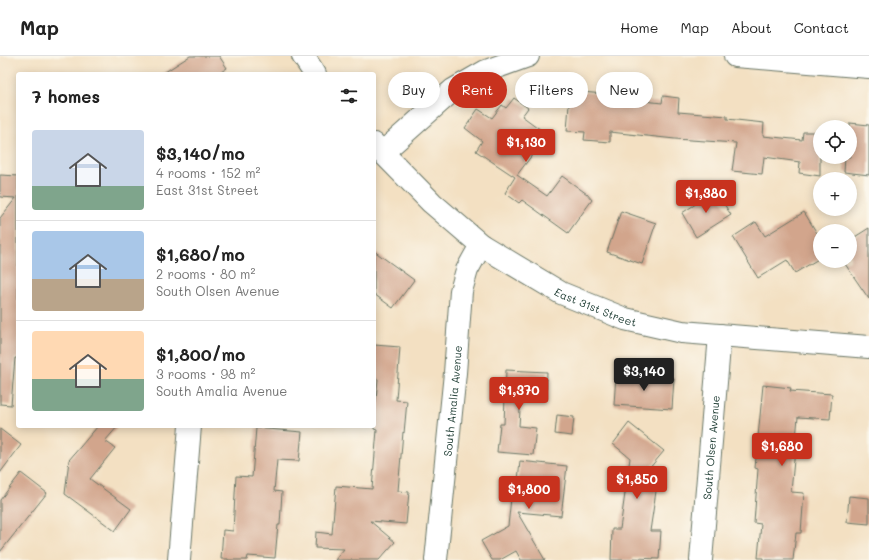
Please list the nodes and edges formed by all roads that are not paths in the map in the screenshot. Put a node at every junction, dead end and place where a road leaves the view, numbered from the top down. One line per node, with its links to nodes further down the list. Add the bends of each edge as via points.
1 (528, 56): 4 (street, via 486,71 453,90)
2 (735, 56): 3 (street)
3 (869, 67)
4 (378, 148): 5 (street, East 31st Street, via 432,203)
5 (481, 245): 6 (street, East 31st Street, via 560,293 625,319 682,332); 10 (street, South Amalia Avenue, via 466,270 462,291)
6 (720, 335): 7 (street, East 31st Street); 11 (street, South Olsen Avenue)
7 (869, 347)
8 (190, 428): 9 (street)
9 (179, 560)
10 (436, 560)
11 (701, 560)

